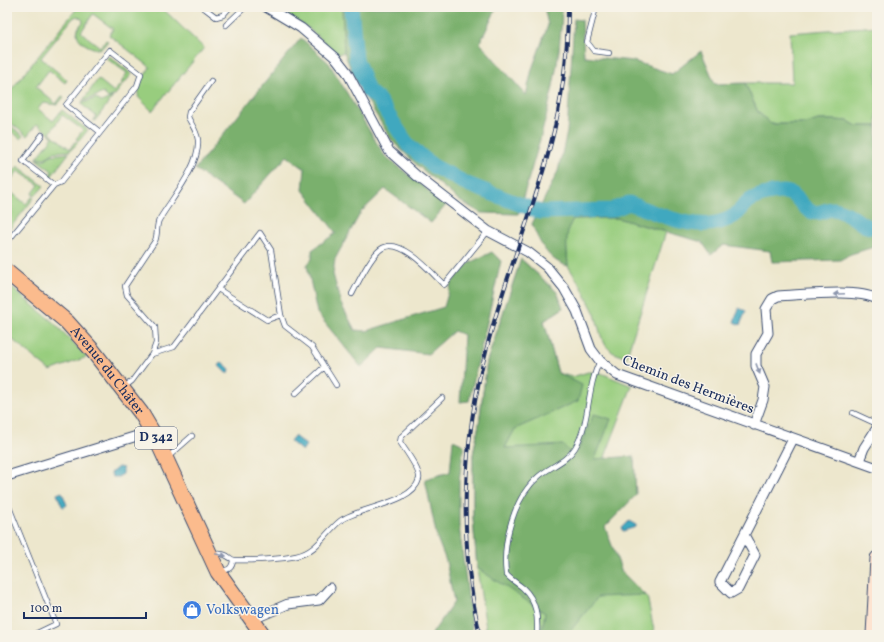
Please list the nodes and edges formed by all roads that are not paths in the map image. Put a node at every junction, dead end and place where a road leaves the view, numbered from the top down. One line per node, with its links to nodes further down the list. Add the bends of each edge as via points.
1 (203, 7): 2 (lane, via 216,17 223,16)
2 (230, 7)
3 (245, 7): 6 (lane)
4 (266, 7): 12 (street, Chemin des Hermières, via 300,28 336,58 347,72 389,151 417,176)
5 (596, 7): 7 (lane, via 587,42 591,49 597,52)
6 (226, 25)
7 (609, 53)
8 (211, 81): 19 (lane, via 189,112 188,117 198,141 187,177 158,222 155,241 125,286 127,295 156,327 156,344)
9 (100, 132): 9 (lane, via 66,105 110,50 141,74 141,78); 11 (lane, via 60,182)
10 (42, 135): 11 (lane, via 23,161)
11 (54, 185): 13 (lane)
12 (488, 230): 16 (lane, via 444,286 408,251 394,246 381,248); 20 (street, Chemin des Hermières, via 528,252 547,267 564,288 577,311 591,349)
13 (7, 242)
14 (7, 272): 23 (main road, Avenue du Châter / D 342, via 67,322)
15 (218, 288): 18 (lane, via 268,320); 18 (lane, via 260,233 271,250); 19 (lane, via 174,346)
16 (352, 294)
17 (877, 299): 28 (street, one-way to 28, via 868,294 778,296 772,299 766,309 768,333 756,354 756,366 765,387)
18 (281, 315): 21 (lane, via 285,326 312,347)
19 (152, 354): 23 (lane, via 132,381)
20 (600, 361): 28 (street, Chemin des Hermières, via 617,375); 47 (lane, via 594,372 587,418 574,449 566,458 538,477 523,494 515,509 510,529 506,574 528,594 536,608)
21 (324, 367): 22 (lane); 24 (lane)
22 (336, 386)
23 (122, 389): 29 (main road, Avenue du Châter / D 342)
24 (295, 394)
25 (442, 398): 41 (lane, via 401,437 400,442 419,473 415,487 384,505 341,520 320,544 310,551 296,556)
26 (853, 413): 27 (lane)
27 (877, 424)
28 (754, 425): 32 (street, Chemin des Hermières)
29 (150, 428): 33 (main road, Avenue du Châter / D 342); 36 (street, via 137,436)
30 (877, 428): 34 (street, via 864,448)
31 (192, 436): 33 (lane)
32 (793, 439): 34 (street, Chemin des Hermières); 38 (street)
33 (166, 458): 39 (main road, Avenue du Châter / D 342)
34 (860, 461): 35 (street, Chemin des Hermières)
35 (877, 468)
36 (7, 476)
37 (7, 502): 45 (lane, via 56,624)
38 (744, 535): 38 (street, via 720,582 731,593 738,589 755,555)
39 (208, 553): 41 (lane, one-way to 41, via 225,554); 42 (main road, Avenue du Châter / D 342)
40 (877, 558): 48 (main road)
41 (233, 560): 42 (lane, via 229,570)
42 (218, 572): 44 (main road, Avenue du Châter / D 342)
43 (330, 588): 44 (street, via 319,600 288,604)
44 (252, 620): 46 (main road, Avenue du Châter / D 342)
45 (33, 635)
46 (262, 635)
47 (537, 635)
48 (873, 635)

